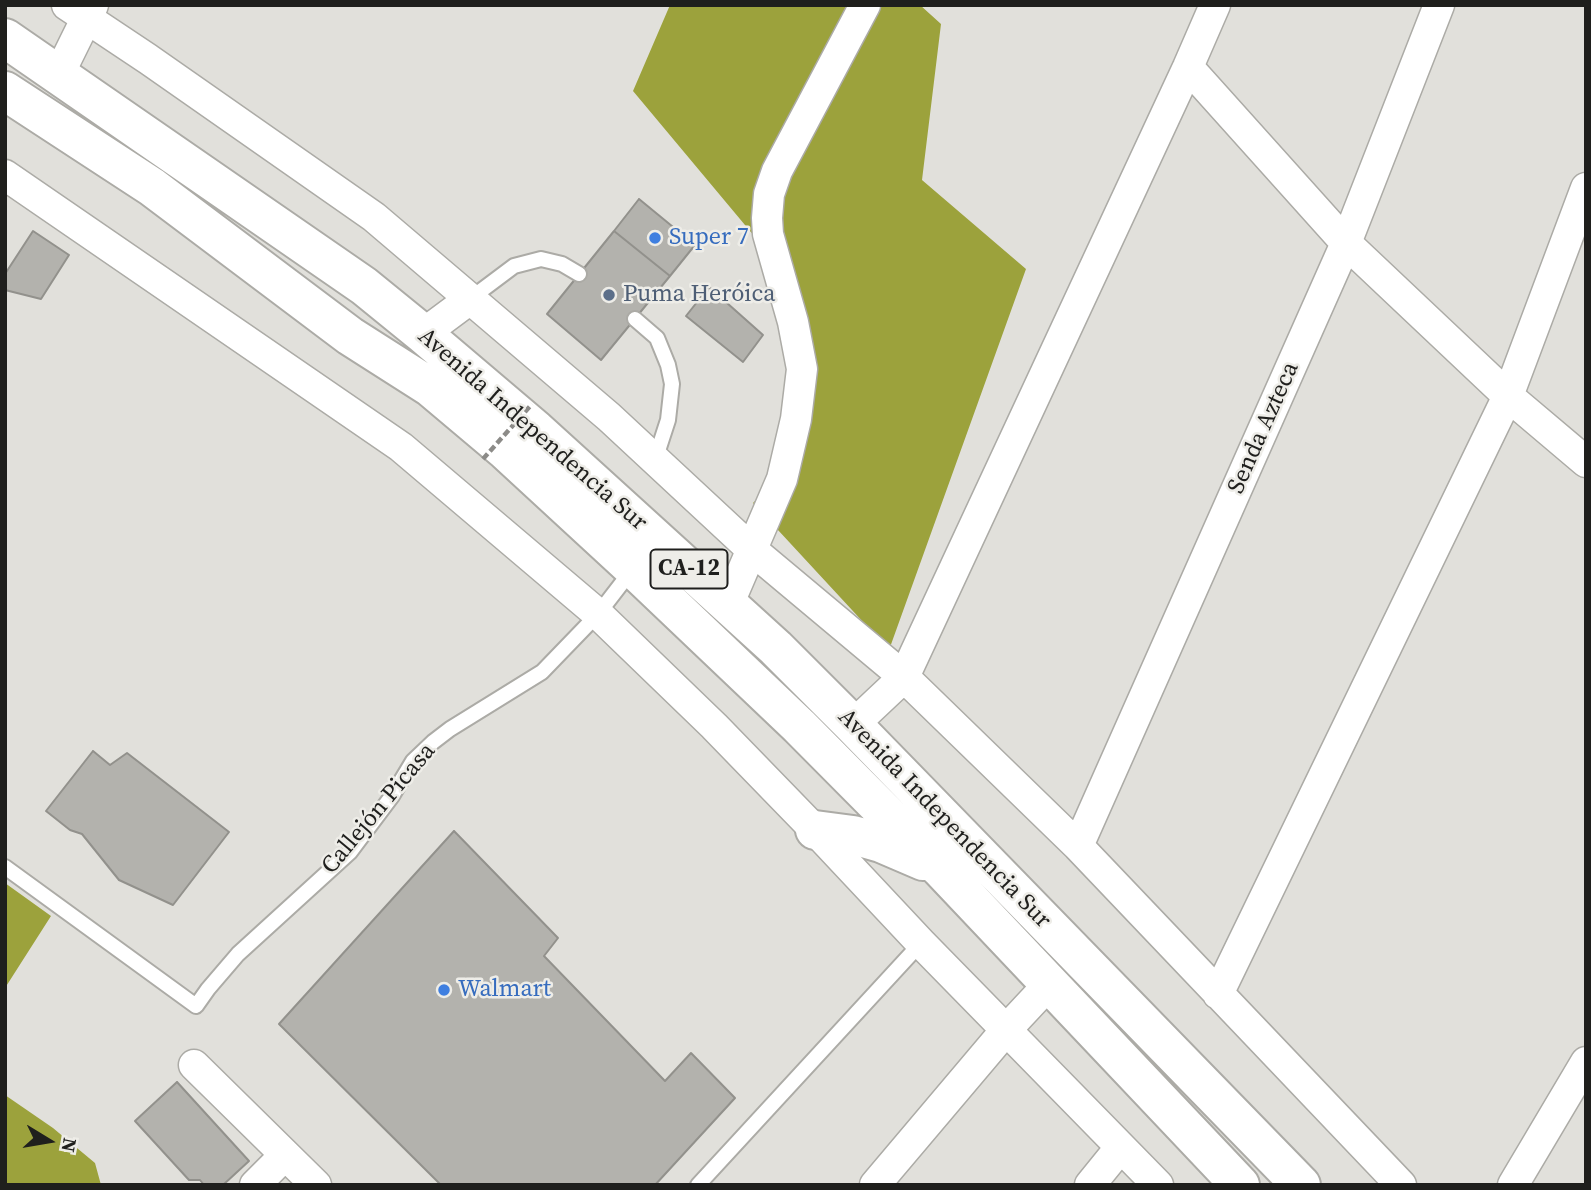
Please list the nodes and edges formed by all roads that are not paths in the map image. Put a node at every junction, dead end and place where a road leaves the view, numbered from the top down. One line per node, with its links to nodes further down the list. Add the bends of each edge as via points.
1 (864, 5): 19 (street, via 777,170 769,194 768,234 802,369 782,479)
2 (1215, 5): 6 (street)
3 (1439, 5): 11 (street, Senda Azteca)
4 (82, 10): 7 (street); 13 (street, via 374,217)
5 (5, 37): 7 (highway, Avenida Independencia Sur / CA-12)
6 (1188, 68): 11 (street); 23 (street)
7 (59, 74): 15 (highway, Avenida Independencia Sur / CA-12, via 364,286)
8 (5, 91): 20 (highway, Avenida Independencia Sur / CA-12, via 152,187 350,335 430,387)
9 (5, 175): 22 (street, via 401,447)
10 (1586, 188): 16 (street)
11 (1346, 243): 16 (street); 26 (street, Senda Azteca)
12 (579, 274): 13 (lane, via 562,264 541,260 514,266)
13 (470, 299): 15 (street); 17 (street)
14 (635, 318): 17 (lane, via 657,338 672,384 668,420)
15 (424, 334): 21 (highway, Avenida Independencia Sur / CA-12)
16 (1508, 396): 18 (street); 31 (street)
17 (655, 460): 19 (street)
18 (1586, 462)
19 (751, 549): 21 (street); 23 (street)
20 (634, 569): 22 (lane, Callejón Picasa); 28 (highway, Avenida Independencia Sur / CA-12)
21 (728, 605): 24 (highway, Avenida Independencia Sur / CA-12)
22 (598, 614): 25 (street); 27 (lane, Callejón Picasa, via 542,673 433,742 414,761 350,852 238,954 196,1006)
23 (904, 677): 24 (street); 26 (street)
24 (853, 725): 44 (highway, Avenida Independencia Sur / CA-12)
25 (815, 830): 28 (highway, via 881,843); 29 (street)
26 (1078, 846): 31 (street)
27 (5, 867)
28 (940, 869): 30 (highway, Avenida Independencia Sur / CA-12)
29 (921, 943): 32 (street); 39 (lane)
30 (1049, 984): 32 (street); 43 (highway, Avenida Independencia Sur / CA-12)
31 (1219, 993): 45 (street)
32 (1006, 1030): 35 (street); 40 (street)
33 (1586, 1062): 46 (street)
34 (194, 1065): 36 (street)
35 (1120, 1148): 41 (street); 42 (street)
36 (285, 1155): 37 (street); 38 (street)
37 (255, 1185)
38 (316, 1185)
39 (698, 1185)
40 (876, 1185)
41 (1090, 1185)
42 (1158, 1185)
43 (1240, 1185)
44 (1301, 1185)
45 (1401, 1185)
46 (1513, 1185)

